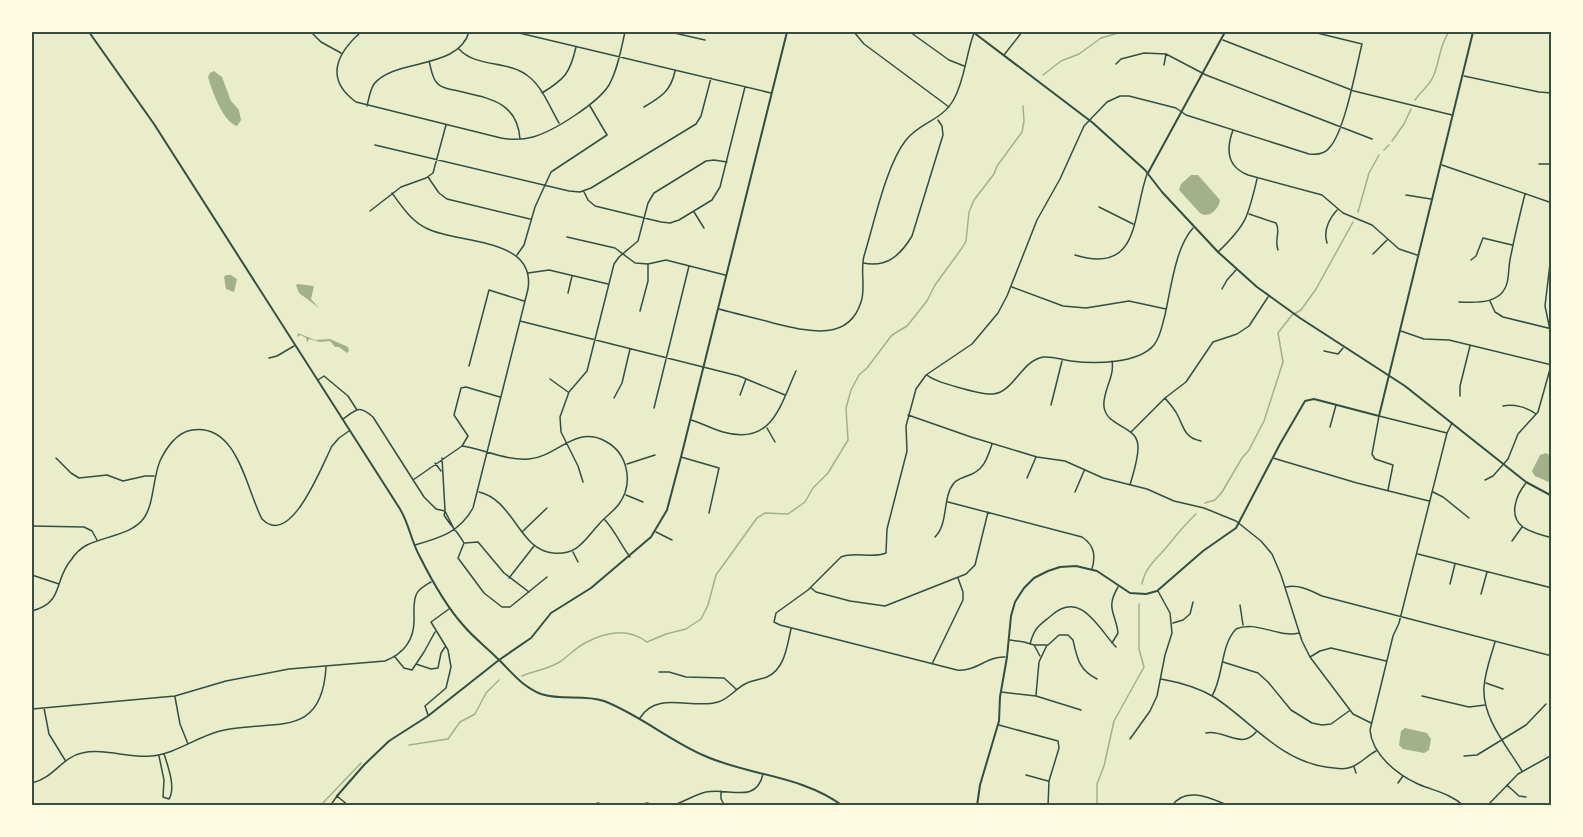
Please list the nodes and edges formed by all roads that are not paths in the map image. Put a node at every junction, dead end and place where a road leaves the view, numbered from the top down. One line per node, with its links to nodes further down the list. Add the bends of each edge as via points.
1 (88, 32): 115 (street, via 154,124)
2 (311, 32): 22 (street)
3 (361, 32): 22 (street)
4 (469, 32): 21 (street)
5 (515, 32): 20 (street)
6 (625, 32): 25 (street)
7 (670, 32): 17 (street)
8 (689, 32): 17 (street)
9 (787, 32): 37 (street)
10 (854, 32): 41 (street, via 867,46)
11 (910, 32): 29 (street)
12 (974, 32): 24 (street); 29 (street)
13 (1022, 32): 24 (street)
14 (1225, 32): 19 (street)
15 (1313, 32): 35 (street, via 1362,44)
16 (1473, 32): 32 (street)
17 (688, 36): 18 (street)
18 (705, 40)
19 (1221, 40): 31 (street); 35 (street)
20 (576, 46): 25 (street); 36 (street, via 566,76)
21 (459, 49): 26 (street); 36 (street, via 470,57 522,71)
22 (341, 53): 40 (street, via 338,73 343,88 352,99)
23 (1166, 54): 27 (street, via 1144,53); 28 (street); 31 (street)
24 (1004, 55): 46 (street)
25 (619, 56): 30 (street); 39 (street, via 609,85)
26 (428, 61): 40 (street, via 380,78 372,88); 52 (street, via 441,87 505,106 515,118)
27 (1116, 64)
28 (1164, 65)
29 (964, 66): 41 (street)
30 (675, 70): 33 (street); 42 (street, via 667,92)
31 (1203, 73): 43 (street); 49 (street)
32 (1462, 75): 38 (street); 44 (street)
33 (711, 78): 34 (street); 63 (street, via 696,124)
34 (746, 87): 37 (street); 55 (street)
35 (1351, 90): 44 (street); 49 (street)
36 (542, 93): 47 (street)
37 (771, 93): 98 (street)
38 (1551, 93)
39 (590, 105): 47 (street); 62 (street, via 607,135 557,167)
40 (367, 106): 48 (street)
41 (949, 106): 45 (street)
42 (644, 107)
43 (1182, 111): 46 (street, via 1123,95 1109,100); 50 (street); 59 (street)
44 (1452, 115): 58 (street)
45 (937, 119): 92 (street, via 908,137 896,156); 92 (street, via 943,135 912,236 887,263)
46 (1090, 120): 59 (street); 100 (street, via 1038,218)
47 (560, 123): 52 (street, via 538,136)
48 (446, 125): 52 (street); 54 (street)
49 (1340, 127): 50 (street, via 1332,145 1318,154); 51 (street)
50 (1233, 130): 61 (street, via 1228,147 1230,160 1239,171)
51 (1372, 139)
52 (520, 140)
53 (375, 145): 54 (street)
54 (437, 160): 60 (street); 62 (street)
55 (727, 162): 72 (street, via 716,195); 74 (street, via 706,161 656,191)
56 (1539, 164): 57 (street)
57 (1551, 164)
58 (1440, 165): 65 (street); 67 (street)
59 (1148, 173): 76 (street); 77 (street)
60 (428, 177): 64 (street); 75 (street, via 447,199)
61 (1257, 178): 70 (street, via 1320,194); 73 (street)
62 (544, 185): 63 (street); 75 (street)
63 (584, 191): 74 (street, via 595,206)
64 (392, 193): 71 (street); 88 (street, via 426,229)
65 (1526, 194): 68 (street); 82 (street)
66 (1406, 195): 67 (street)
67 (1432, 199): 90 (street)
68 (1551, 203)
69 (1099, 207): 76 (street)
70 (1338, 209): 80 (street, via 1368,223); 81 (street, via 1328,223)
71 (370, 211)
72 (693, 211): 74 (street, via 670,223); 78 (street)
73 (1248, 214): 84 (street, via 1276,223); 85 (street, via 1239,231)
74 (644, 218): 86 (street, via 636,243)
75 (531, 219): 88 (street)
76 (1133, 224): 89 (street, via 1127,244 1114,256 1097,260)
77 (1194, 226): 85 (street); 108 (street, via 1174,270)
78 (704, 228)
79 (567, 237): 86 (street, via 612,247)
80 (1388, 239): 87 (street); 90 (street, via 1400,249)
81 (1327, 243)
82 (1513, 245): 91 (street, via 1483,238); 104 (street, via 1506,287)
83 (1551, 247): 111 (street, via 1545,306)
84 (1278, 250)
85 (1218, 252): 95 (street)
86 (622, 254): 93 (street, via 634,263); 99 (street, via 614,264)
87 (1373, 254)
88 (517, 255): 96 (street)
89 (1075, 255)
90 (1418, 255): 112 (street)
91 (1471, 260)
92 (862, 263): 107 (street, via 864,291 855,316 844,325 823,332)
93 (648, 264): 94 (street, via 666,260); 109 (street)
94 (689, 266): 98 (street); 120 (street)
95 (1236, 270): 101 (street); 103 (street)
96 (528, 273): 97 (street, via 546,270); 105 (street)
97 (572, 275): 99 (street); 102 (street)
98 (726, 275): 107 (street)
99 (609, 285): 113 (street)
100 (1011, 286): 108 (street, via 1070,307 1129,301); 128 (street, via 995,318 974,342)
101 (1222, 289)
102 (568, 292)
103 (1268, 296): 116 (street); 138 (street, via 1250,326 1212,342 1190,377)
104 (1490, 301): 106 (street); 111 (street, via 1501,316)
105 (525, 302): 110 (street); 125 (street, via 489,290)
106 (1459, 302)
107 (718, 309): 126 (street)
108 (1166, 309): 123 (street, via 1159,335 1151,347 1135,357)
109 (640, 311)
110 (520, 321): 113 (street); 137 (street)
111 (1551, 329): 118 (street)
112 (1399, 330): 114 (street, via 1424,339); 129 (street)
113 (595, 339): 117 (street); 133 (street, via 587,371)
114 (1470, 345): 124 (street); 136 (street)
115 (295, 346): 121 (street); 132 (street)
116 (1344, 347): 119 (street, via 1338,354); 129 (street)
117 (630, 348): 120 (street); 139 (street)
118 (1551, 350)
119 (1324, 351)
120 (666, 357): 126 (street); 143 (street)
121 (269, 358)
122 (1063, 360): 123 (street); 128 (street, via 1036,359 1003,390 993,394 936,381); 141 (street)
123 (1112, 360): 154 (street, via 1104,409 1111,420)
124 (1551, 364): 145 (street)
125 (469, 366)
126 (704, 366): 130 (street); 149 (street)
127 (796, 371): 135 (street)
128 (926, 375): 146 (street, via 916,389)
129 (1388, 375): 147 (street); 150 (street)
130 (746, 378): 134 (street); 135 (street)
131 (550, 379): 133 (street)
132 (318, 381): 144 (street, via 324,376 348,396); 148 (street)
133 (569, 392): 158 (street, via 559,422)
134 (740, 395)
135 (785, 395): 151 (street)
136 (1460, 396)
137 (501, 397): 160 (street, via 461,388 454,415 468,436); 161 (street)
138 (1165, 398): 154 (street); 156 (street, via 1187,435)
139 (614, 399)
140 (1336, 404): 147 (street); 152 (street); 166 (street, via 1305,401)
141 (1051, 405)
142 (1503, 406): 145 (street, via 1513,405)
143 (654, 408)
144 (357, 410): 148 (street); 175 (street, via 363,409 375,420)
145 (1537, 414): 169 (street, via 1519,432)
146 (908, 415): 159 (street); 224 (street, via 907,451 888,527 886,553 844,555)
147 (1379, 416): 155 (street); 180 (street, via 1372,452 1373,457 1393,465)
148 (342, 419): 153 (street)
149 (691, 420): 151 (street, via 734,434); 163 (street)
150 (1452, 423): 155 (street); 169 (street)
151 (766, 427): 157 (street)
152 (1330, 427)
153 (350, 431): 173 (street, via 335,442 300,507 280,526 262,519 232,449 213,432 192,430 179,436 165,451); 208 (street, via 403,513)
154 (1131, 432): 179 (street, via 1138,448)
155 (1447, 434): 183 (street)
156 (1201, 441)
157 (776, 442)
158 (566, 443): 161 (street, via 528,459); 170 (street, via 582,436 602,439 615,448); 177 (street)
159 (992, 443): 164 (street); 188 (street, via 982,468 954,482)
160 (462, 446): 161 (street); 167 (street)
161 (488, 452): 181 (street)
162 (655, 455): 170 (street)
163 (681, 457): 192 (street, via 719,468); 200 (street, via 667,510)
164 (1037, 457): 171 (street, via 1065,461); 174 (street)
165 (56, 458): 173 (street, via 82,478 107,475 123,481)
166 (1273, 458): 180 (street); 195 (street)
167 (442, 459): 168 (street); 172 (street)
168 (435, 463): 172 (street); 175 (street)
169 (1503, 464): 176 (street); 178 (street)
170 (625, 465): 184 (street)
171 (1085, 470): 179 (street); 182 (street)
172 (442, 471): 190 (street)
173 (155, 477): 204 (street, via 142,521)
174 (1027, 478)
175 (412, 480): 190 (street, via 424,497)
176 (1485, 480)
177 (583, 482)
178 (1526, 482): 185 (street); 197 (street, via 1515,510)
179 (1130, 485): 195 (street, via 1204,508)
180 (1388, 491): 186 (street)
181 (478, 492): 198 (street, via 470,514); 199 (street, via 495,498)
182 (1075, 492)
183 (1432, 492): 186 (street); 193 (street)
184 (625, 494): 187 (street); 194 (street)
185 (1551, 496)
186 (1430, 501): 210 (street)
187 (643, 502)
188 (948, 502): 191 (street); 201 (street)
189 (548, 508): 199 (street)
190 (445, 512): 198 (street)
191 (988, 512): 214 (street, via 1082,537 1094,551); 218 (street, via 975,565 969,573)
192 (708, 513)
193 (1469, 518)
194 (604, 519): 209 (street); 211 (street)
195 (1239, 524): 225 (street, via 1268,548); 227 (street)
196 (32, 526): 204 (street, via 84,527 92,531)
197 (1523, 527): 202 (street); 205 (street)
198 (456, 530): 206 (street); 208 (street)
199 (522, 531): 207 (street)
200 (655, 531): 203 (street); 211 (street)
201 (935, 537)
202 (1551, 538)
203 (672, 540)
204 (97, 541): 221 (street, via 70,561)
205 (1512, 541)
206 (464, 543): 219 (street, via 478,542); 228 (street, via 458,558 484,594 501,606 510,607)
207 (534, 545): 209 (street, via 552,553); 219 (street)
208 (414, 546): 220 (street)
209 (573, 551): 212 (street)
210 (1417, 554): 213 (street); 234 (street)
211 (630, 557): 253 (street, via 556,609 531,638)
212 (578, 562)
213 (1455, 563): 215 (street); 222 (street)
214 (1092, 569): 223 (street); 240 (street, via 1060,567 1032,581 1012,609)
215 (1487, 571): 226 (street); 229 (street)
216 (32, 575): 221 (street)
217 (548, 577): 228 (street)
218 (958, 577): 224 (street, via 883,606 850,601); 257 (street, via 962,603)
219 (509, 578): 228 (street)
220 (434, 580): 232 (street); 248 (street, via 417,592 413,633 406,647)
221 (60, 584): 233 (street, via 52,601)
222 (1450, 584)
223 (1119, 586): 227 (street, via 1136,594); 242 (street, via 1112,605 1118,633)
224 (810, 587): 237 (street, via 776,613 776,624)
225 (1285, 587): 234 (street, via 1305,588 1322,596); 239 (street)
226 (1551, 588)
227 (1157, 591): 235 (street)
228 (529, 592)
229 (1481, 594)
230 (1193, 603): 235 (street, via 1190,615)
231 (1240, 605): 236 (street)
232 (450, 608): 238 (street, via 432,620); 253 (street)
233 (32, 610)
234 (1401, 615): 241 (street); 254 (street)
235 (1173, 623): 261 (street)
236 (1244, 626): 239 (street, via 1282,634); 255 (street, via 1230,637)
237 (792, 628): 257 (street); 264 (street, via 776,671)
238 (436, 631): 246 (street); 256 (street)
239 (1300, 632): 251 (street)
240 (1009, 640): 243 (street); 250 (street)
241 (1495, 641): 249 (street); 262 (street)
242 (1112, 643): 243 (street, via 1085,612 1070,606 1059,609 1036,627); 247 (street)
243 (1030, 644): 244 (street)
244 (1034, 645): 245 (street); 252 (street)
245 (1048, 645): 252 (street); 260 (street, via 1059,635 1070,637 1081,667)
246 (446, 647): 256 (street, via 438,668); 276 (street, via 451,663 449,681 426,705)
247 (1116, 647)
248 (395, 656): 256 (street, via 408,670); 258 (street, via 381,662)
249 (1551, 656)
250 (1007, 657): 257 (street, via 993,658 965,671); 265 (street)
251 (1310, 657): 254 (street, via 1331,648); 275 (street)
252 (1041, 658): 267 (street)
253 (499, 660): 276 (street); 277 (street, via 518,681 534,691 551,697 600,699)
254 (1386, 661): 278 (street)
255 (1223, 662): 268 (street); 275 (street, via 1258,673 1288,707 1312,723 1331,724)
256 (416, 664)
257 (932, 664)
258 (326, 666): 266 (street, via 251,676); 284 (street, via 321,697 301,718 282,725 220,731)
259 (659, 672): 264 (street, via 724,678)
260 (1097, 679)
261 (1161, 679): 268 (street); 282 (street, via 1153,706)
262 (1485, 683): 263 (street); 271 (street)
263 (1503, 689)
264 (737, 690): 277 (street, via 714,703 656,704)
265 (1001, 692): 267 (street); 279 (street)
266 (175, 696): 272 (street); 284 (street)
267 (1036, 696): 274 (street)
268 (1212, 696): 280 (street)
269 (1422, 696): 271 (street, via 1469,707)
270 (1546, 704): 283 (street, via 1529,723)
271 (1486, 705): 283 (street)
272 (44, 708): 273 (street); 290 (street, via 49,734)
273 (32, 709)
274 (1082, 711)
275 (1350, 711): 278 (street)
276 (428, 716): 302 (street, via 379,750)
277 (639, 719): 293 (street, via 702,755)
278 (1371, 723): 285 (street)
279 (998, 725): 297 (street, via 1059,743); 313 (street)
280 (1256, 731): 281 (street, via 1243,741 1216,732); 291 (street, via 1307,763 1339,769)
281 (1206, 733)
282 (1130, 739)
283 (1503, 739): 289 (street, via 1477,755); 292 (street)
284 (188, 744): 286 (street)
285 (1376, 751): 291 (street); 296 (street)
286 (164, 754): 287 (street); 287 (street, via 171,789 167,800 162,795 164,777)
287 (158, 755): 290 (street, via 87,752)
288 (1551, 755): 292 (street)
289 (1464, 756)
290 (65, 761): 298 (street, via 50,775)
291 (1353, 766): 294 (street)
292 (1522, 771): 300 (street)
293 (763, 773): 301 (street, via 759,786 751,792); 312 (street, via 806,785)
294 (1356, 773)
295 (1026, 775): 297 (street)
296 (1403, 775): 299 (street); 317 (street, via 1449,795)
297 (1049, 781): 314 (street)
298 (32, 783)
299 (1398, 783)
300 (1507, 785): 303 (street); 318 (street)
301 (721, 791): 310 (street, via 705,792); 311 (street)
302 (337, 796): 304 (street); 305 (street)
303 (1526, 797)
304 (330, 806)
305 (349, 806)
306 (589, 806): 307 (street)
307 (606, 806)
308 (635, 806): 309 (street)
309 (658, 806)
310 (670, 806)
311 (724, 806)
312 (843, 806)
313 (977, 806)
314 (1048, 806)
315 (1172, 806): 316 (street, via 1179,797 1189,794)
316 (1230, 806)
317 (1464, 806)
318 (1487, 806)

